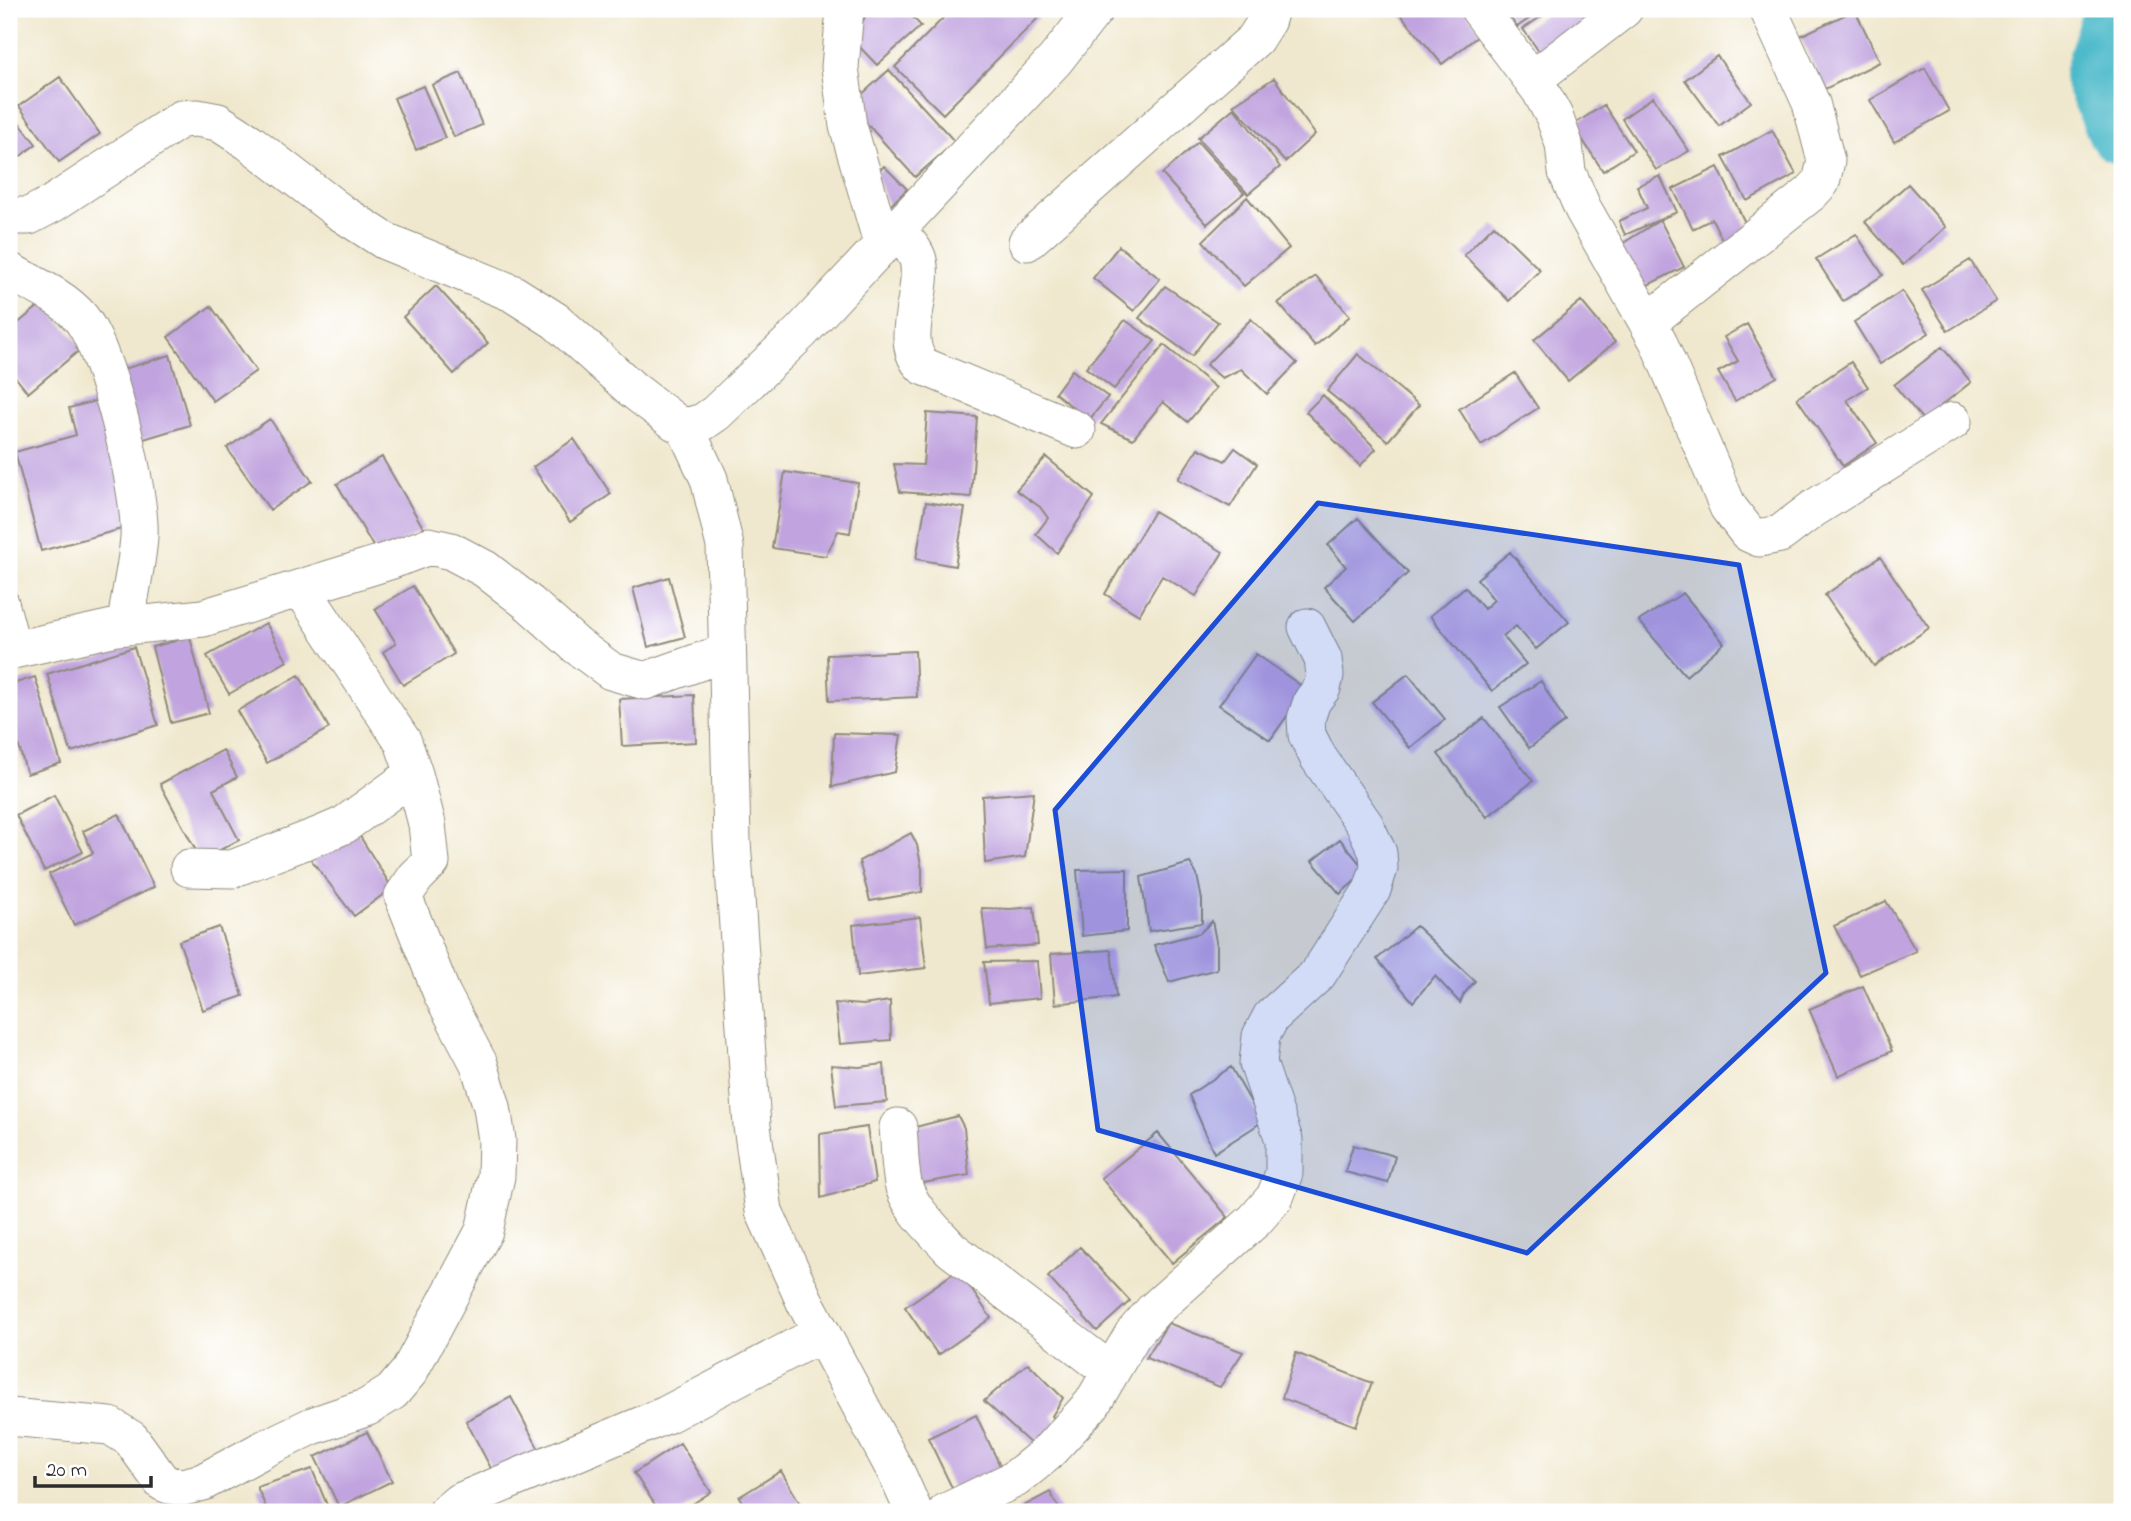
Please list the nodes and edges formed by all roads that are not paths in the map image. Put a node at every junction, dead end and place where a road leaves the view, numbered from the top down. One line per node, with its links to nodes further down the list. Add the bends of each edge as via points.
1 (845, 9): 9 (street, via 840,67 848,126)
2 (1095, 9): 9 (street, via 1055,61)
3 (1270, 9): 10 (street, via 1255,39)
4 (1479, 9): 7 (street)
5 (1624, 9): 7 (street)
6 (1768, 9): 12 (street, via 1811,103 1826,161 1821,181)
7 (1532, 80): 12 (street, via 1554,116 1567,172 1583,209)
8 (9, 216): 14 (street, via 29,216 52,204 181,119 218,122 385,241 512,293 556,321 633,390)
9 (889, 238): 14 (street, via 801,332 716,413); 15 (street, via 913,251 918,261 912,342 915,357 923,366)
10 (1027, 242)
11 (9, 271): 18 (street, via 80,317 92,334 112,391 139,503 139,537)
12 (1648, 322): 13 (street, via 1728,507 1748,533 1759,538 1780,534)
13 (1953, 421)
14 (685, 427): 21 (street, via 709,479 725,546)
15 (1077, 430)
16 (301, 588): 18 (street, via 204,618); 21 (street, via 429,546 451,551 485,569 611,671 645,681); 22 (street, via 403,742)
17 (9, 600): 20 (lane)
18 (126, 626): 20 (street)
19 (1307, 627): 26 (street, via 1323,659 1325,675 1306,719 1307,735 1365,825 1378,853 1378,868 1372,890 1318,974 1271,1017 1261,1036 1258,1063 1284,1140 1284,1173 1275,1197 1154,1310)
20 (15, 650)
21 (727, 652): 25 (street, via 732,841 757,1171 764,1212)
22 (414, 774): 23 (street, via 344,825 323,834 232,870); 27 (street, via 427,824 430,862 402,896 442,994 478,1064 497,1140 496,1176 484,1231 409,1372 392,1392 368,1407 312,1426 203,1482 183,1487 162,1482 131,1439 110,1426)
23 (189, 869)
24 (898, 1127): 26 (street, via 904,1187 932,1228 962,1258)
25 (822, 1333): 28 (street); 29 (street, via 666,1415 459,1502)
26 (1110, 1371): 28 (street, via 1092,1405 1015,1479)
27 (9, 1417)
28 (919, 1511)
29 (446, 1512)

